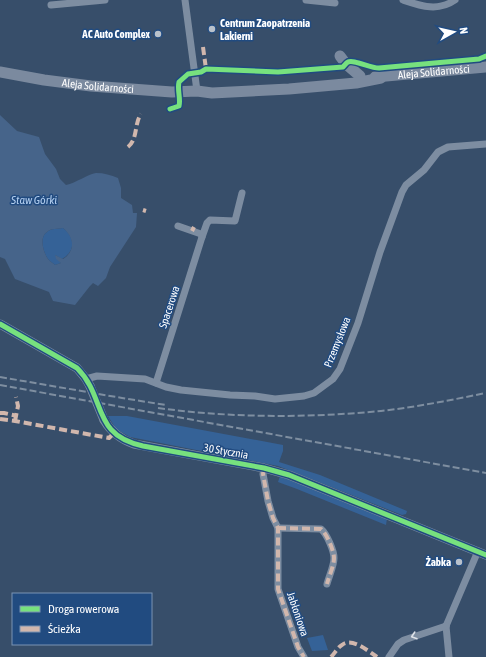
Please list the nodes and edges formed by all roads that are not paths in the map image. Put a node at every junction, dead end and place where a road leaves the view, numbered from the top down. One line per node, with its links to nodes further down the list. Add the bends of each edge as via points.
1 (105, 0): 6 (street)
2 (185, 0): 14 (street)
3 (306, 0): 7 (street)
4 (403, 0): 5 (street, via 427,8 441,7)
5 (454, 0)
6 (64, 2): 8 (street)
7 (335, 3)
8 (51, 5)
9 (340, 56): 12 (main road)
10 (486, 67): 13 (main road, Aleja Solidarności)
11 (0, 72): 14 (main road, Aleja Solidarności, via 91,86 172,92)
12 (360, 76): 13 (main road, Aleja Solidarności); 14 (main road, Aleja Solidarności)
13 (381, 78): 14 (main road, Aleja Solidarności, via 363,83 235,93 212,94)
14 (197, 91)
15 (486, 144): 21 (street, Przemysłowa, via 448,147 438,152 424,170 406,185 340,369 333,379 314,393 274,399 181,390)
16 (242, 193): 18 (street, Spacerowa, via 235,221 210,220)
17 (178, 226): 18 (street, via 201,234)
18 (202, 237): 21 (street, Spacerowa)
19 (0, 324): 20 (street, 30 Stycznia, via 76,368)
20 (88, 382): 21 (street, Przemysłowa, via 97,376 145,379); 22 (street, 30 Stycznia, bridge, via 104,420 114,433 124,440)
21 (156, 383)
22 (264, 468): 23 (street, Jabłoniowa, via 268,501); 24 (street, 30 Stycznia, via 301,479)
23 (278, 528): 25 (street, via 320,529 324,532 334,558); 27 (street, Jabłoniowa, via 278,589 298,647)
24 (482, 553): 26 (street)
25 (327, 584)
26 (446, 626): 28 (street, one-way to 28, via 404,640); 29 (street)
27 (304, 657)
28 (389, 657)
29 (449, 657)

